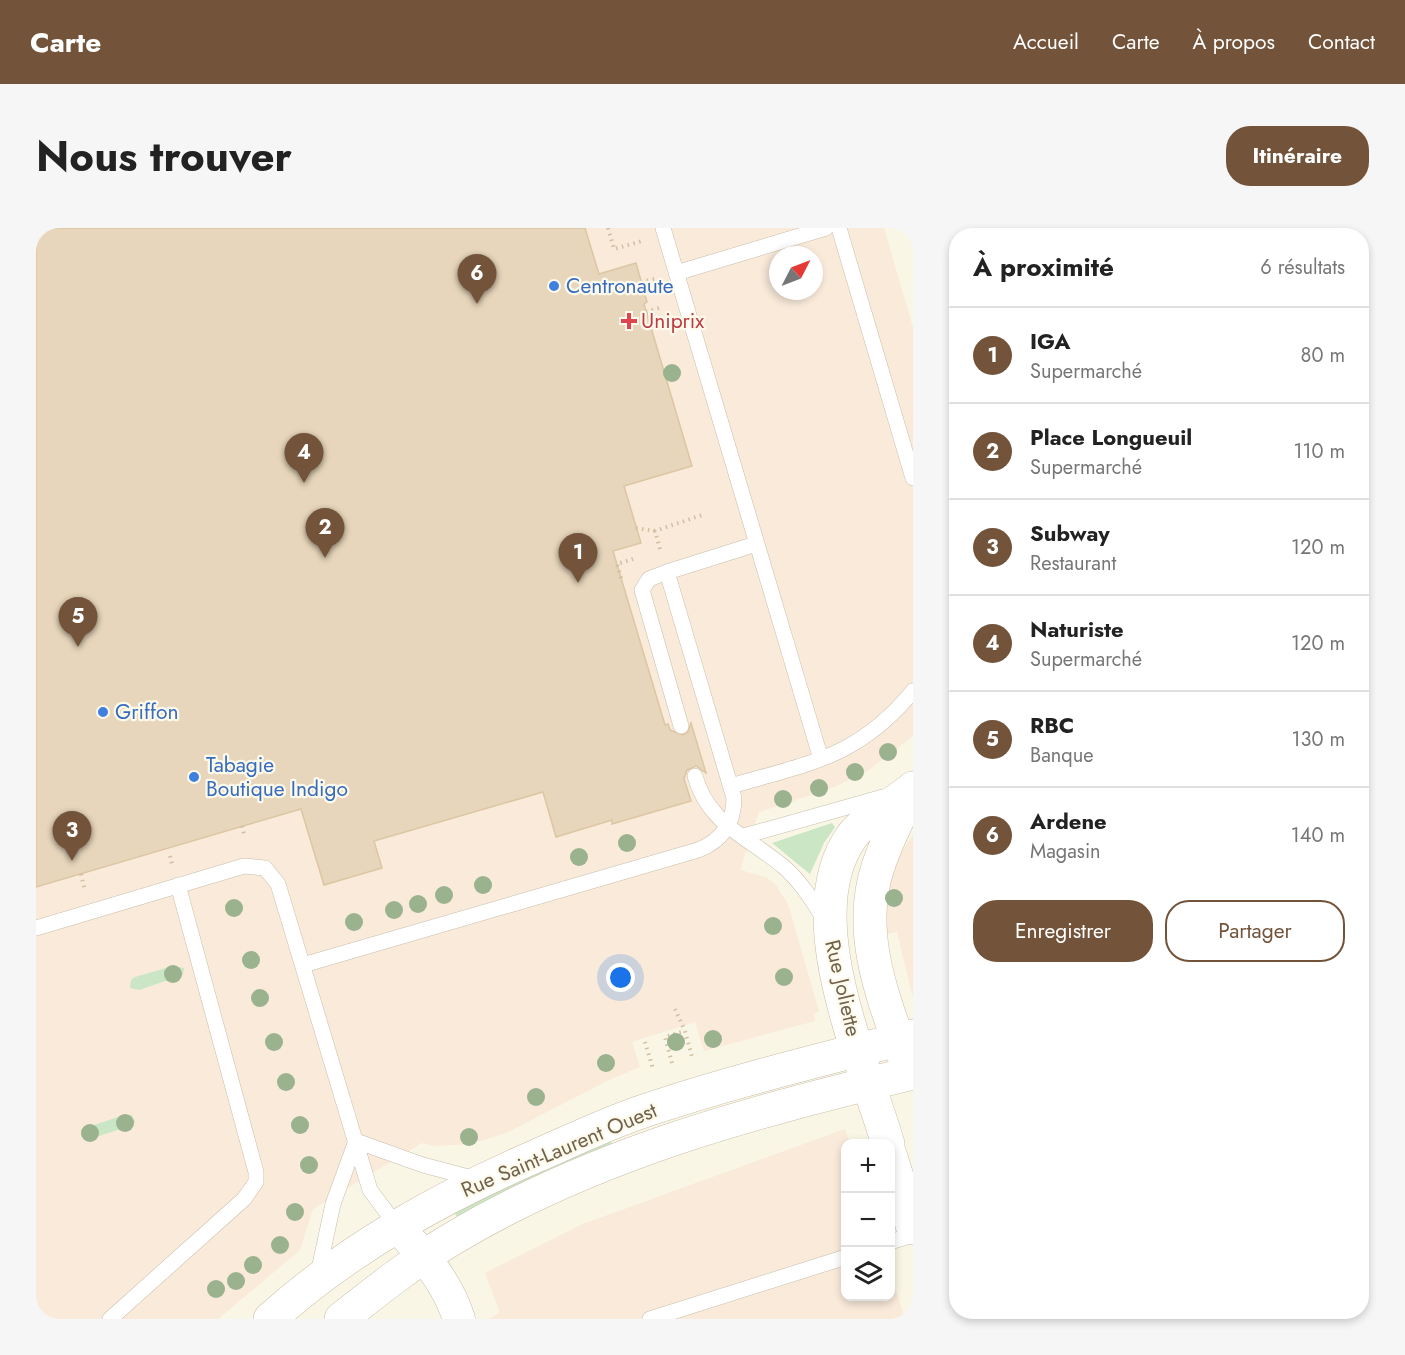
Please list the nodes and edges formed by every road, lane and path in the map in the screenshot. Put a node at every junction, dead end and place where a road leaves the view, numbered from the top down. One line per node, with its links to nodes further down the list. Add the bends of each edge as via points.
1 (608, 228): 5 (path, via 614,249)
2 (663, 228): 6 (lane)
3 (826, 228): 6 (lane)
4 (839, 228): 11 (lane)
5 (642, 240)
6 (676, 273): 14 (lane)
7 (654, 279): 8 (path)
8 (641, 282)
9 (662, 307): 10 (path)
10 (646, 312)
11 (913, 478)
12 (636, 528): 13 (path)
13 (655, 531)
14 (756, 544): 15 (lane); 18 (lane)
15 (667, 572): 17 (lane, via 649,579 642,591); 20 (lane)
16 (913, 691): 18 (lane, via 867,736)
17 (681, 726)
18 (821, 759): 20 (lane)
19 (695, 776): 23 (lane, via 700,796)
20 (731, 786): 23 (lane, via 734,808)
21 (912, 789): 25 (lane); 30 (street, Rue Joliette, via 853,834 836,873); 34 (street, Rue Joliette, via 878,867 868,921 879,981)
22 (242, 826): 24 (path)
23 (728, 828): 25 (lane); 31 (lane, via 715,842 698,850)
24 (244, 834)
25 (744, 836): 30 (lane, via 800,883)
26 (81, 874): 27 (path)
27 (83, 882)
28 (178, 885): 29 (lane); 31 (lane, via 244,866 265,868 278,884); 53 (lane, via 256,1182 244,1199)
29 (36, 928)
30 (830, 929): 36 (street, Rue Joliette, via 837,978)
31 (303, 964): 43 (lane)
32 (675, 1009): 33 (path)
33 (685, 1031): 37 (path); 38 (path, via 665,1037)
34 (905, 1038): 36 (street, Rue Saint-Laurent Ouest); 40 (street, Rue Joliette)
35 (645, 1042): 39 (path)
36 (858, 1050): 41 (street, Rue Joliette); 45 (street, Rue Saint-Laurent Ouest, via 648,1109)
37 (692, 1058)
38 (672, 1063)
39 (653, 1069)
40 (912, 1076): 41 (street, Rue Saint-Laurent Ouest)
41 (869, 1083): 42 (street, Rue Joliette); 50 (street, Rue Saint-Laurent Ouest, via 626,1154 528,1197)
42 (887, 1139)
43 (356, 1141): 45 (lane); 46 (lane, via 370,1190); 52 (lane, via 333,1204)
44 (895, 1167): 47 (street)
45 (481, 1181): 46 (street, Rue Saint-Laurent Ouest)
46 (397, 1226): 50 (street); 52 (street, Rue Saint-Laurent Ouest)
47 (913, 1228)
48 (913, 1235): 49 (lane)
49 (895, 1241)
50 (424, 1256): 55 (street, Rue Saint-Laurent Ouest); 56 (street, via 446,1286)
51 (841, 1259): 57 (lane)
52 (317, 1279): 54 (street, Rue Saint-Laurent Ouest)
53 (110, 1319)
54 (270, 1319)
55 (341, 1319)
56 (459, 1319)
57 (650, 1319)

